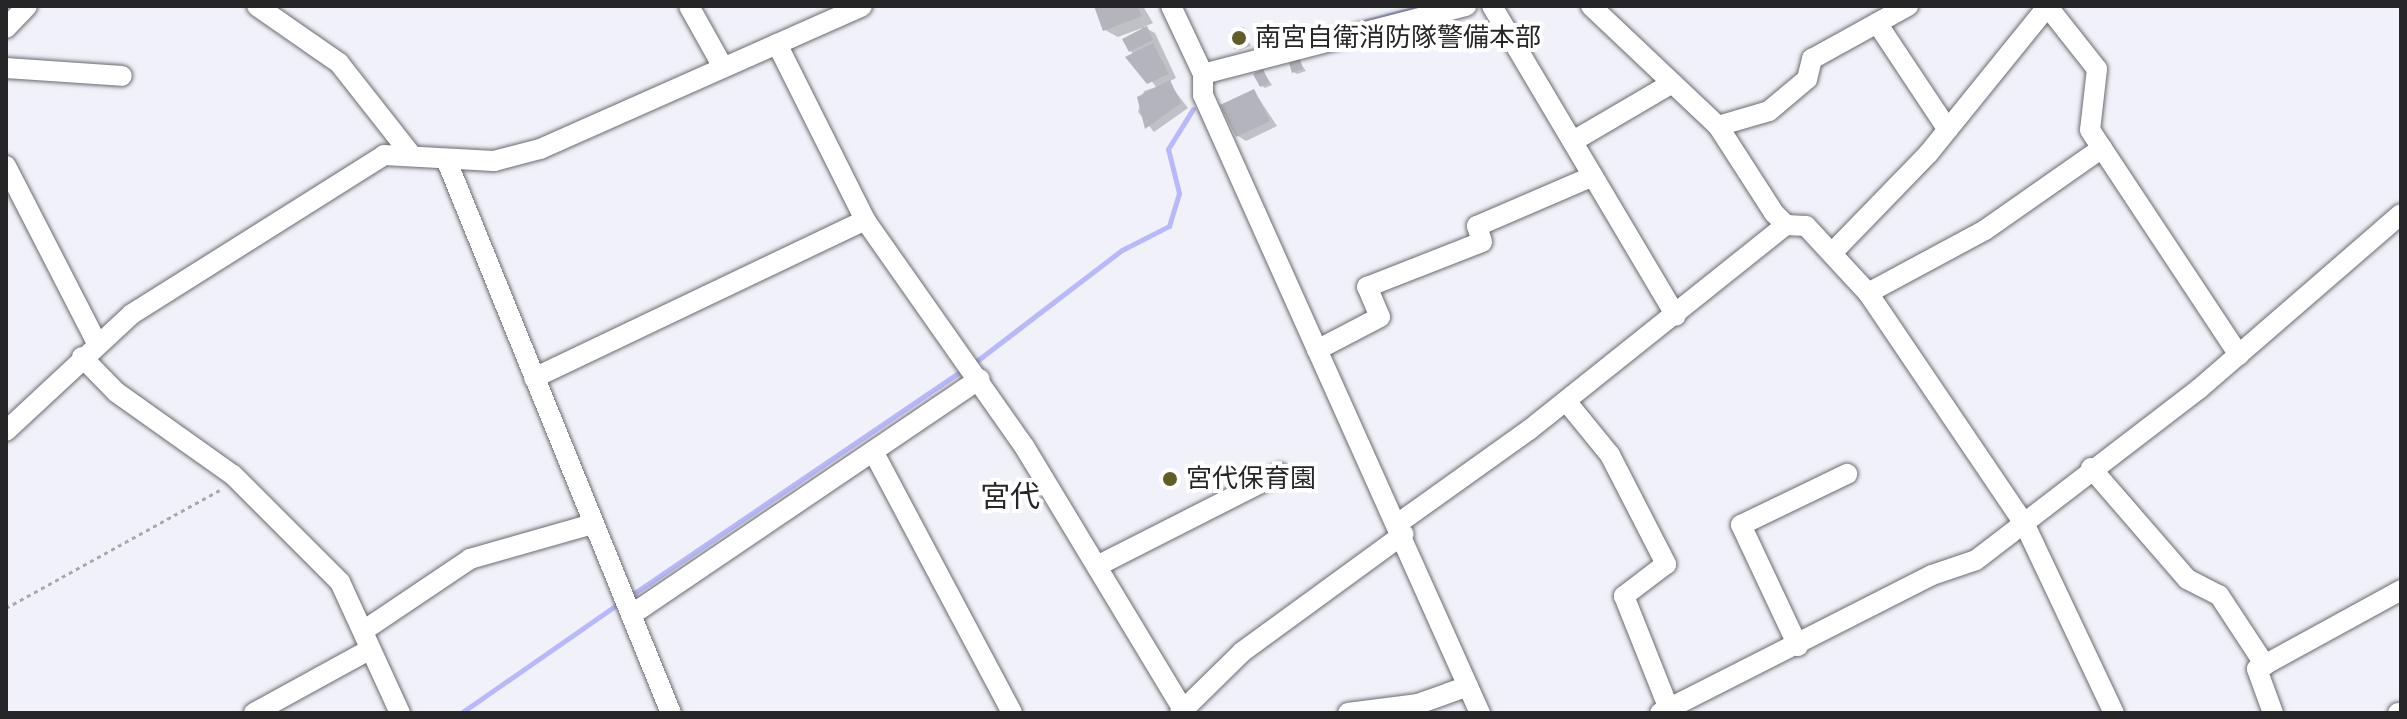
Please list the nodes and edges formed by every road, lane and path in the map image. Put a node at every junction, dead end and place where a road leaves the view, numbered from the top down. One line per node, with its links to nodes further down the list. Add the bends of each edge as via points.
1 (27, 6): 12 (street)
2 (257, 6): 23 (street, via 339,63)
3 (689, 6): 14 (street)
4 (862, 6): 13 (street)
5 (1171, 6): 16 (street)
6 (1466, 6): 16 (street)
7 (1492, 6): 21 (street)
8 (1591, 6): 18 (street)
9 (1908, 6): 11 (street)
10 (2048, 6): 20 (street); 22 (street, via 2097,69 2100,86 2087,114)
11 (1877, 23): 19 (street, via 1812,59 1807,79 1769,111); 20 (street)
12 (6, 28)
13 (777, 44): 14 (street); 28 (street)
14 (723, 67): 24 (street, via 540,149 494,161)
15 (6, 68): 17 (street)
16 (1203, 74): 34 (street, via 1203,95)
17 (122, 76)
18 (1672, 83): 19 (street); 21 (street)
19 (1718, 126): 29 (street)
20 (1948, 130): 30 (street)
21 (1575, 140): 26 (street)
22 (2102, 148): 31 (street, via 1985,230); 35 (street)
23 (409, 152): 24 (street); 33 (street, via 357,168 164,290)
24 (446, 159): 37 (street)
25 (6, 166): 33 (street)
26 (1593, 176): 32 (street); 34 (street, via 1477,226 1482,242 1367,287 1380,317)
27 (2401, 214): 35 (street)
28 (865, 220): 36 (street); 37 (street)
29 (1786, 225): 30 (street, via 1806,226); 32 (street)
30 (1832, 253): 31 (street)
31 (1868, 293): 46 (street)
32 (1676, 316): 38 (street)
33 (90, 350): 39 (street); 44 (street, via 116,392)
34 (1317, 350): 47 (street)
35 (2239, 355): 41 (street)
36 (974, 370): 40 (street); 48 (street)
37 (534, 378): 45 (street)
38 (1566, 401): 47 (street); 57 (street, via 1610,455 1666,564 1624,596)
39 (6, 431)
40 (874, 453): 50 (street); 61 (street)
41 (2091, 468): 46 (street); 54 (street, via 2187,579 2219,595)
42 (1280, 473): 48 (street)
43 (1847, 474): 53 (street, via 1741,525)
44 (233, 475): 51 (path, via 219,492); 52 (street, via 340,582)
45 (593, 524): 50 (street); 52 (street, via 470,559)
46 (2025, 525): 53 (street, via 1976,560 1932,575); 64 (street)
47 (1402, 528): 55 (street); 56 (street, via 1242,652)
48 (1099, 565): 56 (street)
49 (2401, 590): 54 (street)
50 (627, 604): 60 (street)
51 (6, 608)
52 (366, 640): 58 (street); 59 (street)
53 (1798, 646): 57 (street)
54 (2265, 665): 65 (street, via 2257,669)
55 (1468, 686): 62 (street, via 1418,704); 63 (street)
56 (1181, 710)
57 (1664, 711)
58 (254, 713)
59 (400, 713)
60 (671, 713)
61 (1012, 713)
62 (1348, 713)
63 (1480, 713)
64 (2114, 713)
65 (2273, 713)

